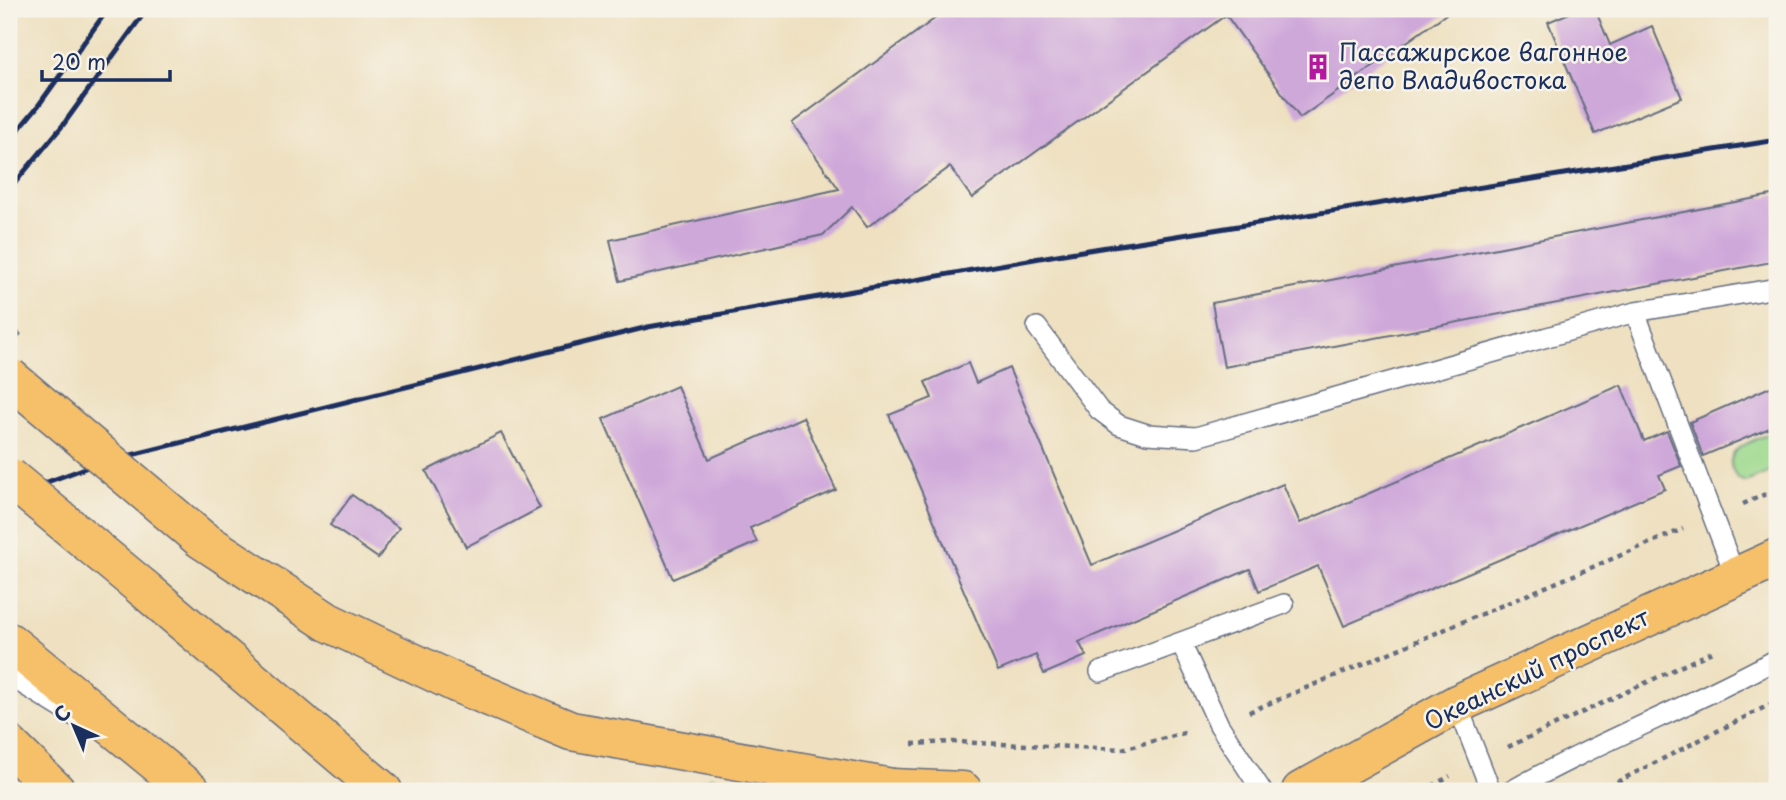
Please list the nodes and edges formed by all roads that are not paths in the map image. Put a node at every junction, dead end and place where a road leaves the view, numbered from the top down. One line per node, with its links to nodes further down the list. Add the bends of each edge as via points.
1 (1777, 288): 2 (lane)
2 (1634, 312): 3 (lane, via 1196,436 1147,435 1119,425 1099,411); 7 (lane)
3 (1037, 327)
4 (9, 377): 20 (main road, bridge, via 201,538 328,622 456,683 571,731 892,788)
5 (9, 477): 19 (main road, bridge)
6 (1777, 558): 7 (main road, Океанский проспект)
7 (1735, 575): 14 (main road, Океанский проспект)
8 (1284, 604): 10 (lane)
9 (9, 642): 18 (main road)
10 (1181, 643): 12 (lane); 21 (lane, via 1219,724)
11 (1777, 659): 24 (lane)
12 (1100, 672)
13 (9, 677): 17 (lane, via 89,726)
14 (1457, 704): 22 (main road, Океанский проспект); 23 (lane)
15 (9, 745): 16 (main road)
16 (56, 791)
17 (167, 791)
18 (191, 791)
19 (383, 791)
20 (963, 791)
21 (1262, 791)
22 (1301, 791)
23 (1491, 791)
24 (1511, 791)

